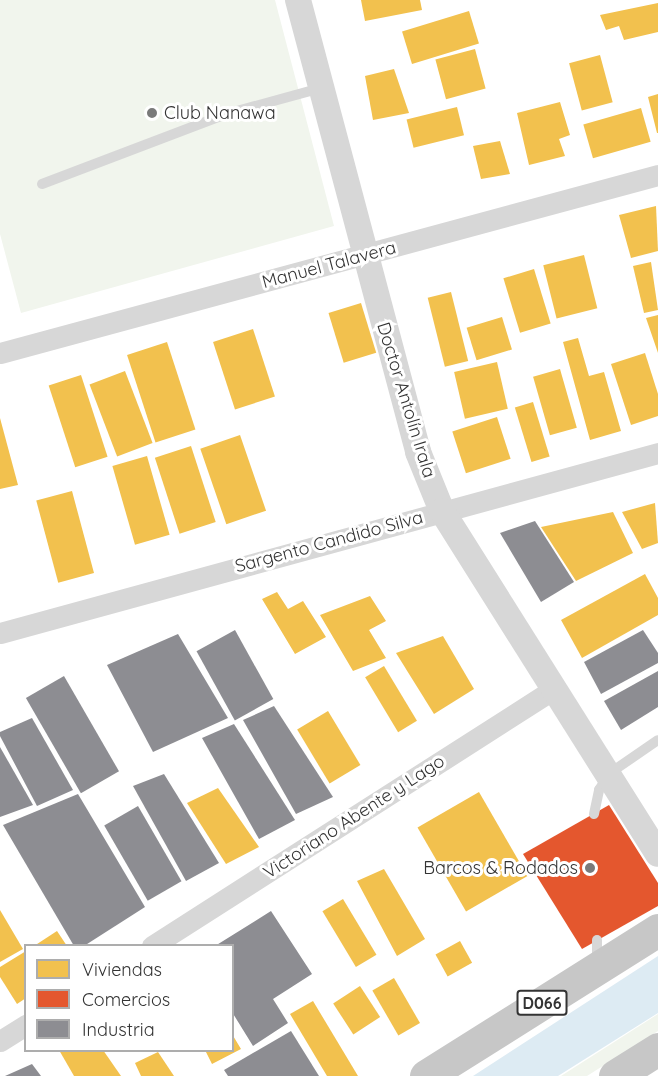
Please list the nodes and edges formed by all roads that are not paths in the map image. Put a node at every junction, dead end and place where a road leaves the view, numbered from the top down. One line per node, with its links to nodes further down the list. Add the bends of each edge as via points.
1 (298, 0): 2 (street, Doctor Antolín Irala)
2 (321, 88): 4 (lane, via 226,114); 5 (street, Doctor Antolín Irala)
3 (658, 175): 5 (street, Manuel Talavera)
4 (42, 184)
5 (365, 256): 6 (street, Manuel Talavera); 8 (street, Doctor Antolín Irala, via 418,452)
6 (2, 346)
7 (658, 453): 8 (street, Sargento Candido Silva)
8 (442, 511): 9 (street, Sargento Candido Silva); 10 (street, Doctor Antolín Irala)
9 (0, 633)
10 (555, 688): 12 (street, Doctor Antolín Irala); 16 (street, Victoriano Abente y Lago)
11 (658, 740): 12 (lane)
12 (610, 772): 13 (lane, via 598,790); 14 (street, Doctor Antolín Irala)
13 (594, 814)
14 (658, 854)
15 (658, 930): 20 (highway, D066, via 597,955)
16 (154, 944)
17 (24, 1026): 18 (street)
18 (0, 1041)
19 (658, 1049): 21 (highway)
20 (426, 1076)
21 (615, 1076)

